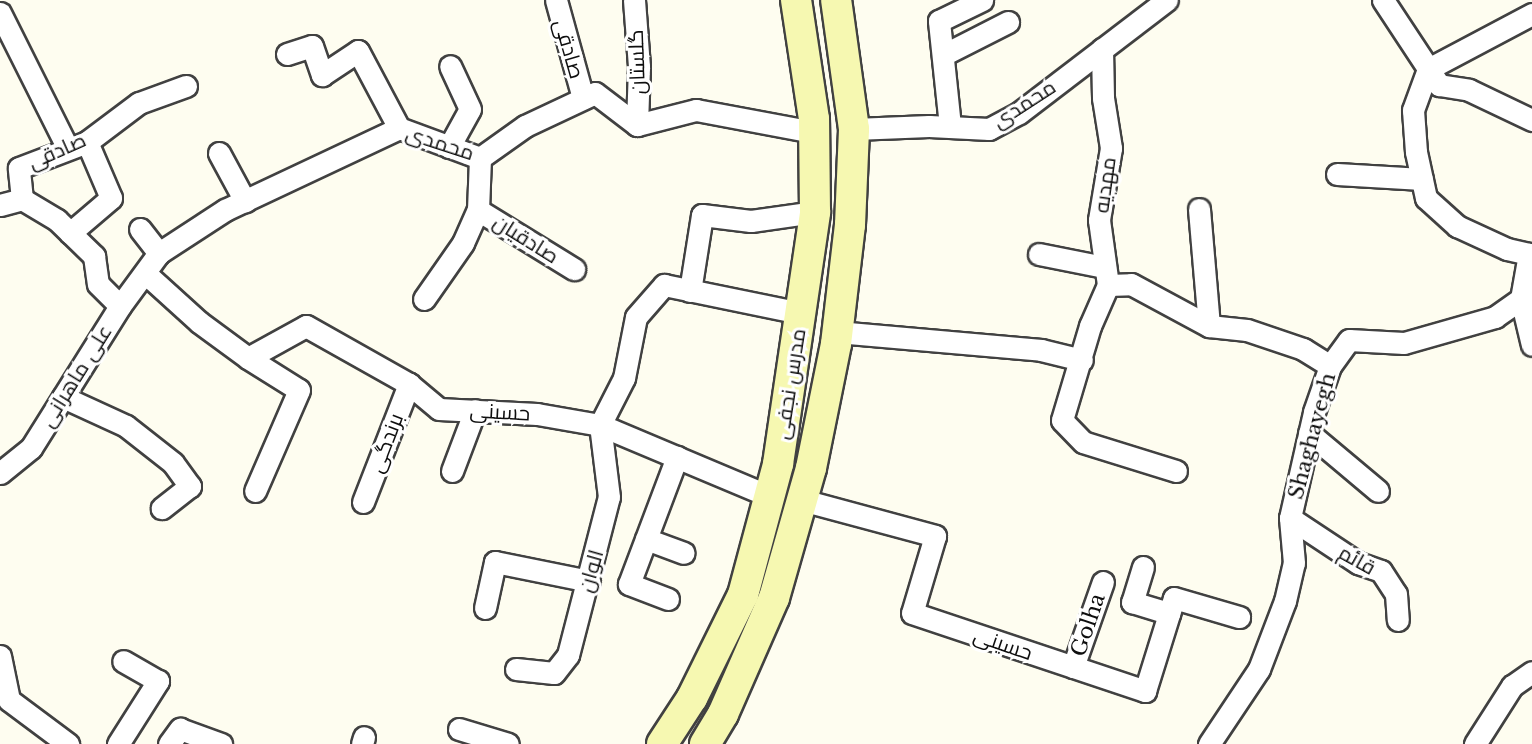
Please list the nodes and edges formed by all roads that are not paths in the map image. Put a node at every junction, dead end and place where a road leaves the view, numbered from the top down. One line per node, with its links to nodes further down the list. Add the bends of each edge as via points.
1 (556, 0): 17 (street, صادقی)
2 (634, 0): 19 (street, گلستان, via 639,67)
3 (796, 0): 23 (main road, مدرس نجفی)
4 (836, 0): 22 (main road, مدرس نجفی)
5 (982, 0): 13 (street, via 939,21)
6 (1167, 0): 11 (street, محمدی)
7 (1383, 0): 15 (street)
8 (0, 13): 24 (street)
9 (1532, 14): 15 (street)
10 (1008, 22): 13 (street)
11 (1102, 49): 20 (street, محمدی, via 1019,113 988,129); 43 (street, مهدیه, via 1103,98 1111,148 1100,220)
12 (287, 54): 21 (street, via 312,46 322,75 358,51)
13 (943, 55): 20 (street)
14 (450, 66): 25 (street, via 470,109)
15 (1428, 69): 18 (street, via 1439,86 1469,90); 29 (street, via 1413,110)
16 (186, 86): 24 (street, صادقی, via 139,103)
17 (583, 98): 19 (street, via 595,93); 27 (street, محمدی, via 525,126)
18 (1532, 120)
19 (637, 125): 23 (street, via 696,110)
20 (950, 126): 22 (street, محمدی)
21 (399, 128): 25 (street, محمدی); 31 (street, محمدی)
22 (854, 129): 50 (main road, مدرس نجفی, via 850,225)
23 (814, 132): 35 (main road, مدرس نجفی)
24 (77, 145): 30 (street, صادقی, via 19,168); 37 (street, via 111,198)
25 (449, 147): 27 (street, محمدی)
26 (219, 153): 31 (street)
27 (480, 158): 34 (street)
28 (1337, 174): 29 (street)
29 (1422, 179): 40 (street, via 1426,198 1457,226 1507,249)
30 (22, 199): 32 (street); 37 (street)
31 (245, 201): 38 (street, محمدی)
32 (0, 205)
33 (1199, 209): 49 (street)
34 (478, 210): 41 (street, صادقیان); 45 (street, via 463,243)
35 (814, 212): 44 (street, via 751,221 702,215); 48 (main road, مدرس نجفی)
36 (140, 229): 38 (street)
37 (70, 233): 47 (street, via 94,256 98,284)
38 (159, 253): 42 (street, محمدی)
39 (1039, 254): 43 (street)
40 (1531, 255): 46 (street)
41 (574, 269)
42 (145, 273): 47 (street, علی ماهرانی); 52 (street, via 199,322)
43 (1106, 276): 49 (street, via 1131,284); 53 (street)
44 (690, 291): 48 (street); 58 (street, via 664,285 636,317 624,378)
45 (424, 299)
46 (1521, 299): 51 (street); 54 (street, Shaghayegh, via 1496,317 1456,331 1404,343 1349,340)
47 (120, 306): 56 (street, علی ماهرانی)
48 (801, 313): 66 (main road, مدرس نجفی)
49 (1209, 326): 54 (street, via 1247,330 1303,348)
50 (837, 332): 53 (street, via 1041,350); 67 (main road, مدرس نجفی)
51 (1532, 345)
52 (248, 358): 55 (street, حسینی, via 306,326); 64 (street, via 300,390)
53 (1083, 360): 62 (street, via 1062,420 1083,442)
54 (1330, 366): 59 (street, Shaghayegh)
55 (408, 384): 57 (street, حسینی, via 439,409); 68 (street, برندگی)
56 (63, 397): 63 (street, علی ماهرانی, via 31,448); 69 (street, via 126,426 173,463 190,486)
57 (475, 410): 58 (street, حسینی, via 537,414); 61 (street)
58 (600, 425): 60 (street, حسینی); 74 (street, الوان, via 609,497)
59 (1309, 433): 65 (street); 70 (street, Shaghayegh)
60 (677, 457): 66 (street, حسینی); 71 (street)
61 (452, 471)
62 (1176, 471)
63 (0, 473)
64 (255, 491)
65 (1378, 491)
66 (769, 496): 93 (main road, مدرس نجفی, via 744,595 692,698)
67 (802, 500): 83 (street, حسینی, via 935,536 912,614); 94 (main road, مدرس نجفی, via 774,598 723,714)
68 (363, 502)
69 (162, 508)
70 (1290, 518): 80 (street, قائم, via 1358,563 1381,571 1396,594); 95 (street, Shaghayegh, via 1294,563 1285,601 1259,669)
71 (646, 539): 72 (street); 76 (street, via 629,584)
72 (684, 553)
73 (1143, 567): 78 (street, via 1132,603)
74 (589, 581): 77 (street, via 495,562); 84 (street, الوان, via 568,655 554,672)
75 (1103, 582): 83 (street, Golha)
76 (668, 599)
77 (485, 608)
78 (1169, 613): 79 (street, via 1174,597); 83 (street, حسینی, via 1145,691)
79 (1239, 617)
80 (1398, 620)
81 (0, 656): 86 (street)
82 (123, 661): 89 (street, via 158,681)
83 (1073, 667)
84 (516, 669)
85 (1532, 672): 96 (street, via 1512,686)
86 (3, 708): 88 (street)
87 (459, 729): 92 (street)
88 (68, 744)
89 (118, 744)
90 (169, 744): 91 (street, via 180,729)
91 (221, 744)
92 (508, 744)
93 (662, 744)
94 (705, 744)
95 (1209, 744)
96 (1475, 744)

